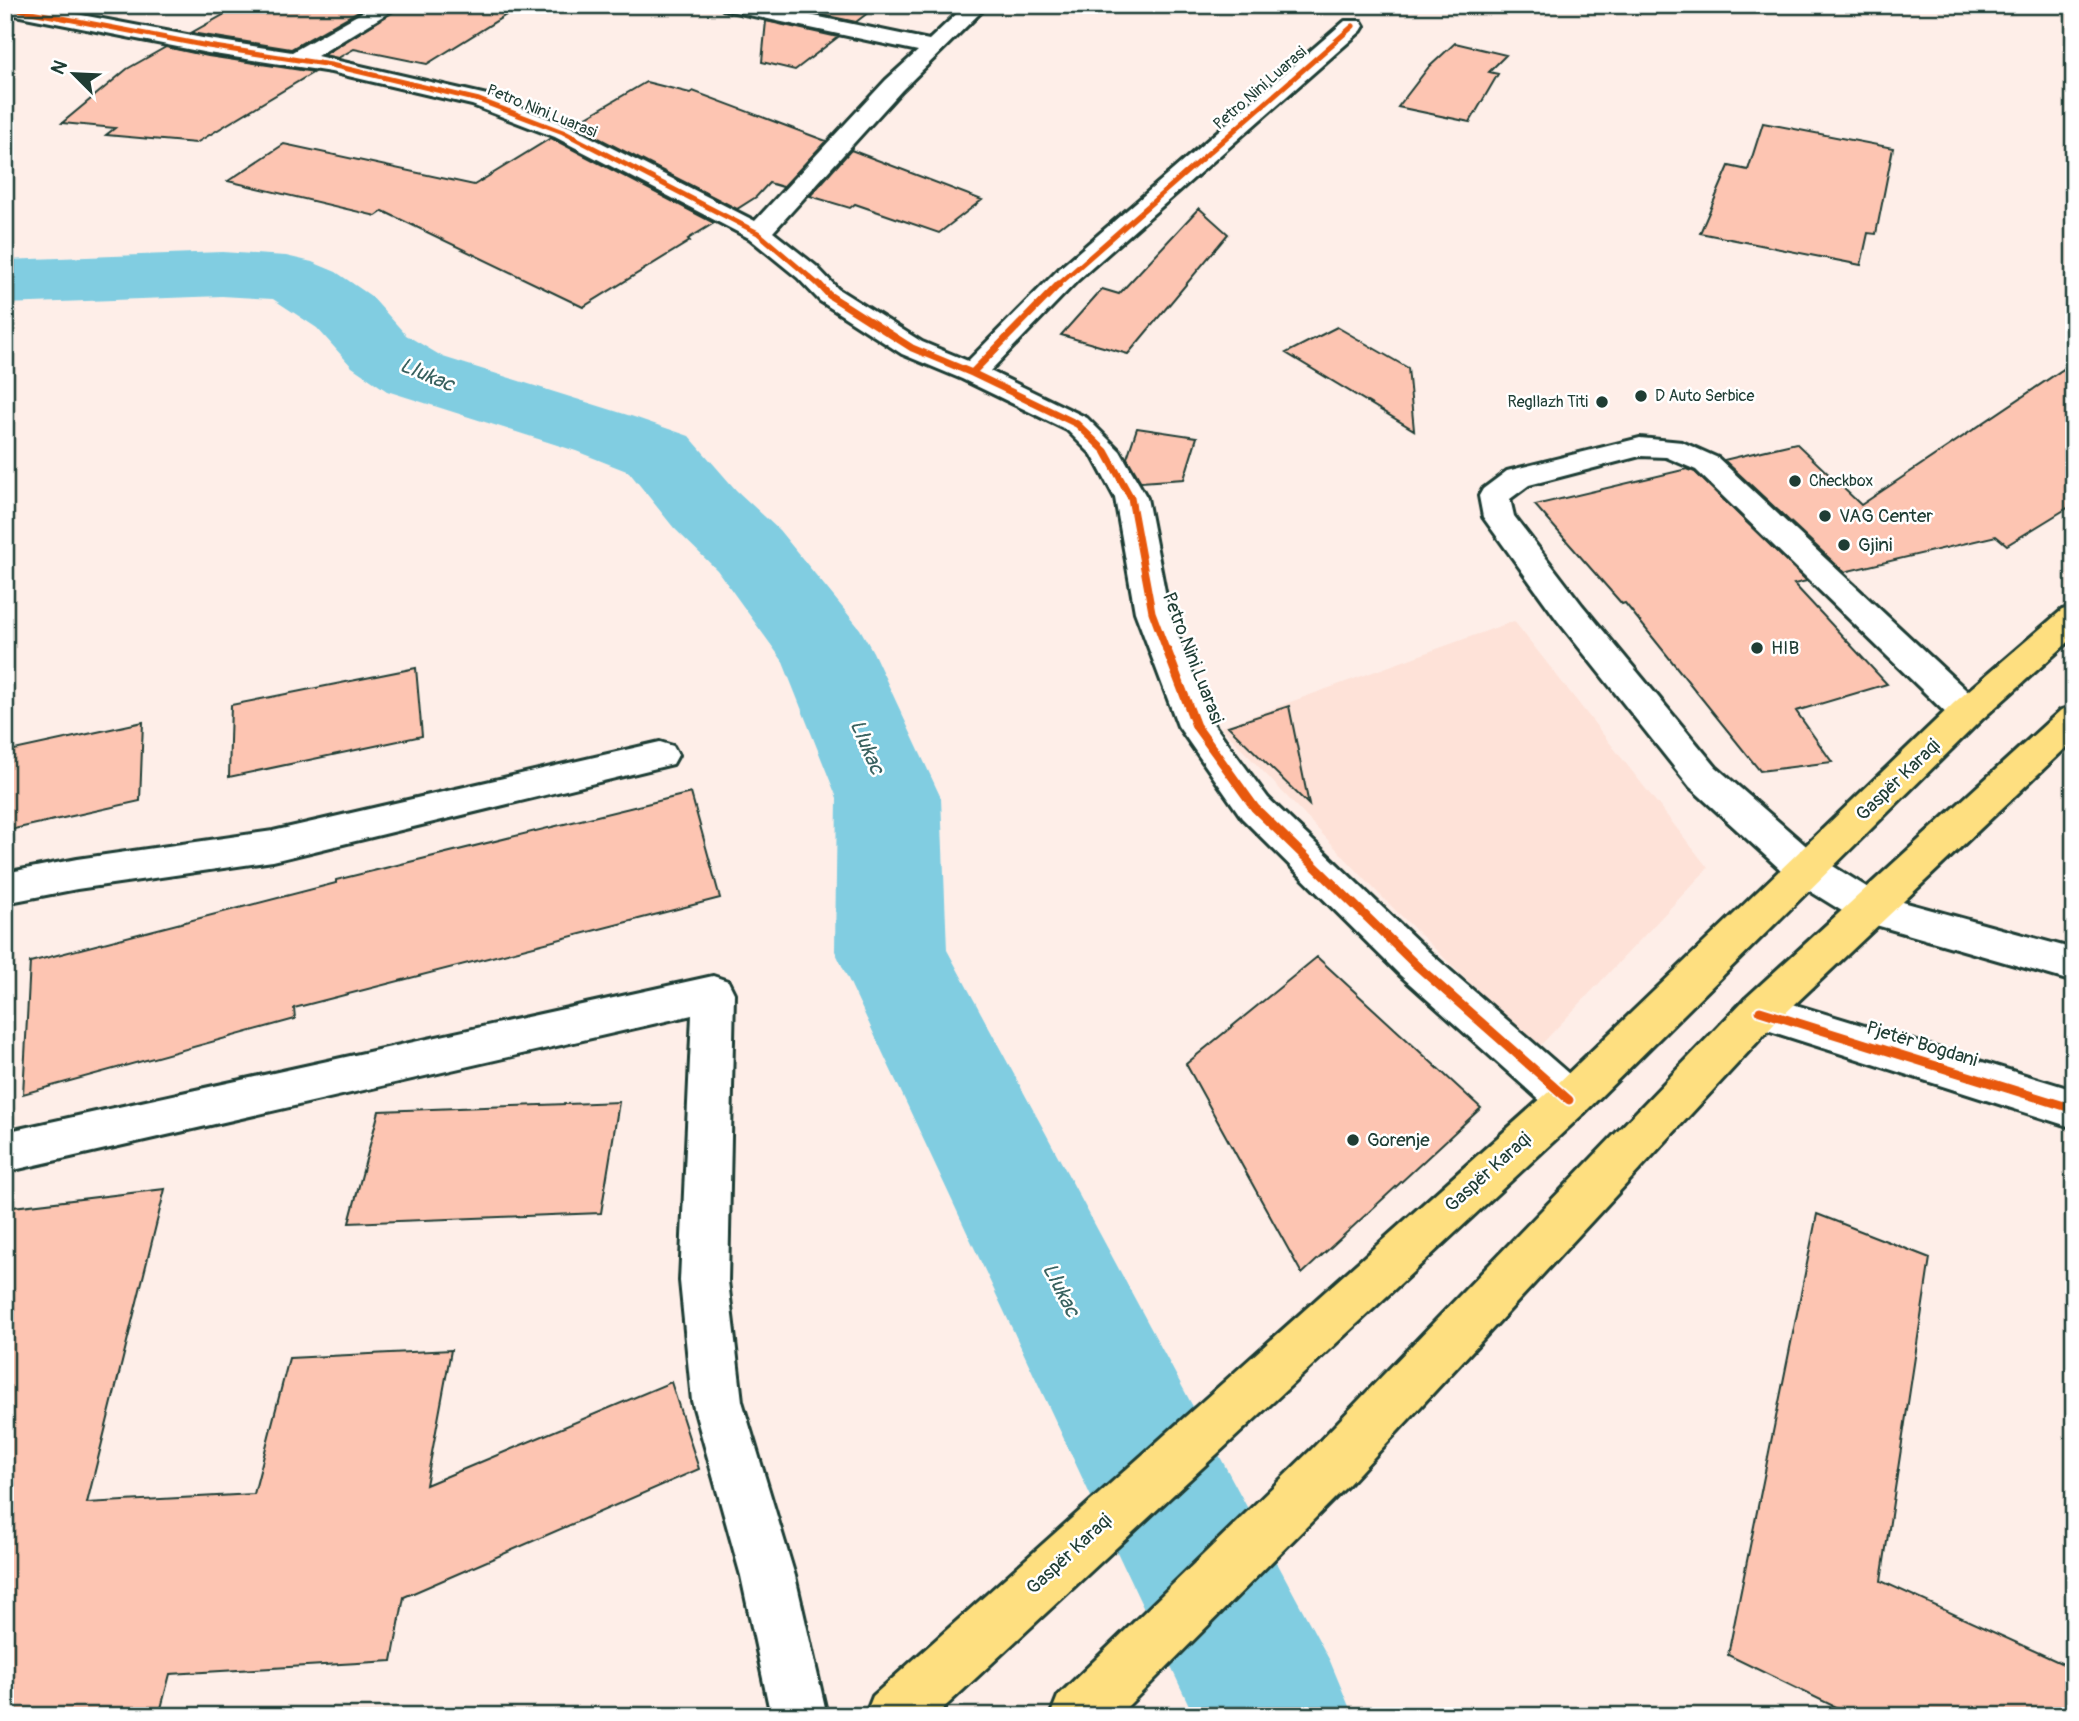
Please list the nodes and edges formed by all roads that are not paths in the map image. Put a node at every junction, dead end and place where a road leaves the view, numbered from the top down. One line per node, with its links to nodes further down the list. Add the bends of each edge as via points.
1 (391, 5): 9 (street)
2 (730, 5): 8 (street)
3 (978, 5): 8 (street)
4 (5, 6): 6 (street, Petro Nini Luarasi)
5 (132, 10): 6 (street)
6 (102, 25): 9 (street, Petro Nini Luarasi)
7 (1353, 26): 11 (street, Petro Nini Luarasi, via 1069,274)
8 (932, 47): 10 (street)
9 (296, 60): 10 (street, Petro Nini Luarasi, via 479,100 564,132)
10 (758, 233): 11 (street, Petro Nini Luarasi, via 829,295 912,348)
11 (972, 373): 21 (street, Petro Nini Luarasi, via 1077,424 1105,451 1131,498 1152,612 1196,726 1255,808 1415,964)
12 (2074, 618): 13 (main road, Gaspër Karaqi)
13 (1967, 712): 16 (main road, Gaspër Karaqi); 16 (street, via 1707,464 1671,448 1640,447 1518,478 1494,496 1499,517 1570,613 1703,777)
14 (2074, 719): 18 (main road)
15 (660, 755): 17 (street, via 273,846)
16 (1806, 869): 18 (street); 21 (main road, Gaspër Karaqi)
17 (5, 888)
18 (1869, 908): 19 (street); 20 (main road)
19 (2074, 966)
20 (1759, 1011): 22 (street, Pjetër Bogdani); 26 (main road, via 1331,1466)
21 (1569, 1100): 24 (main road, Gaspër Karaqi)
22 (2074, 1109)
23 (5, 1152): 25 (street, via 713,993 704,1281 717,1401 768,1576)
24 (898, 1711)
25 (799, 1716)
26 (1077, 1716)

